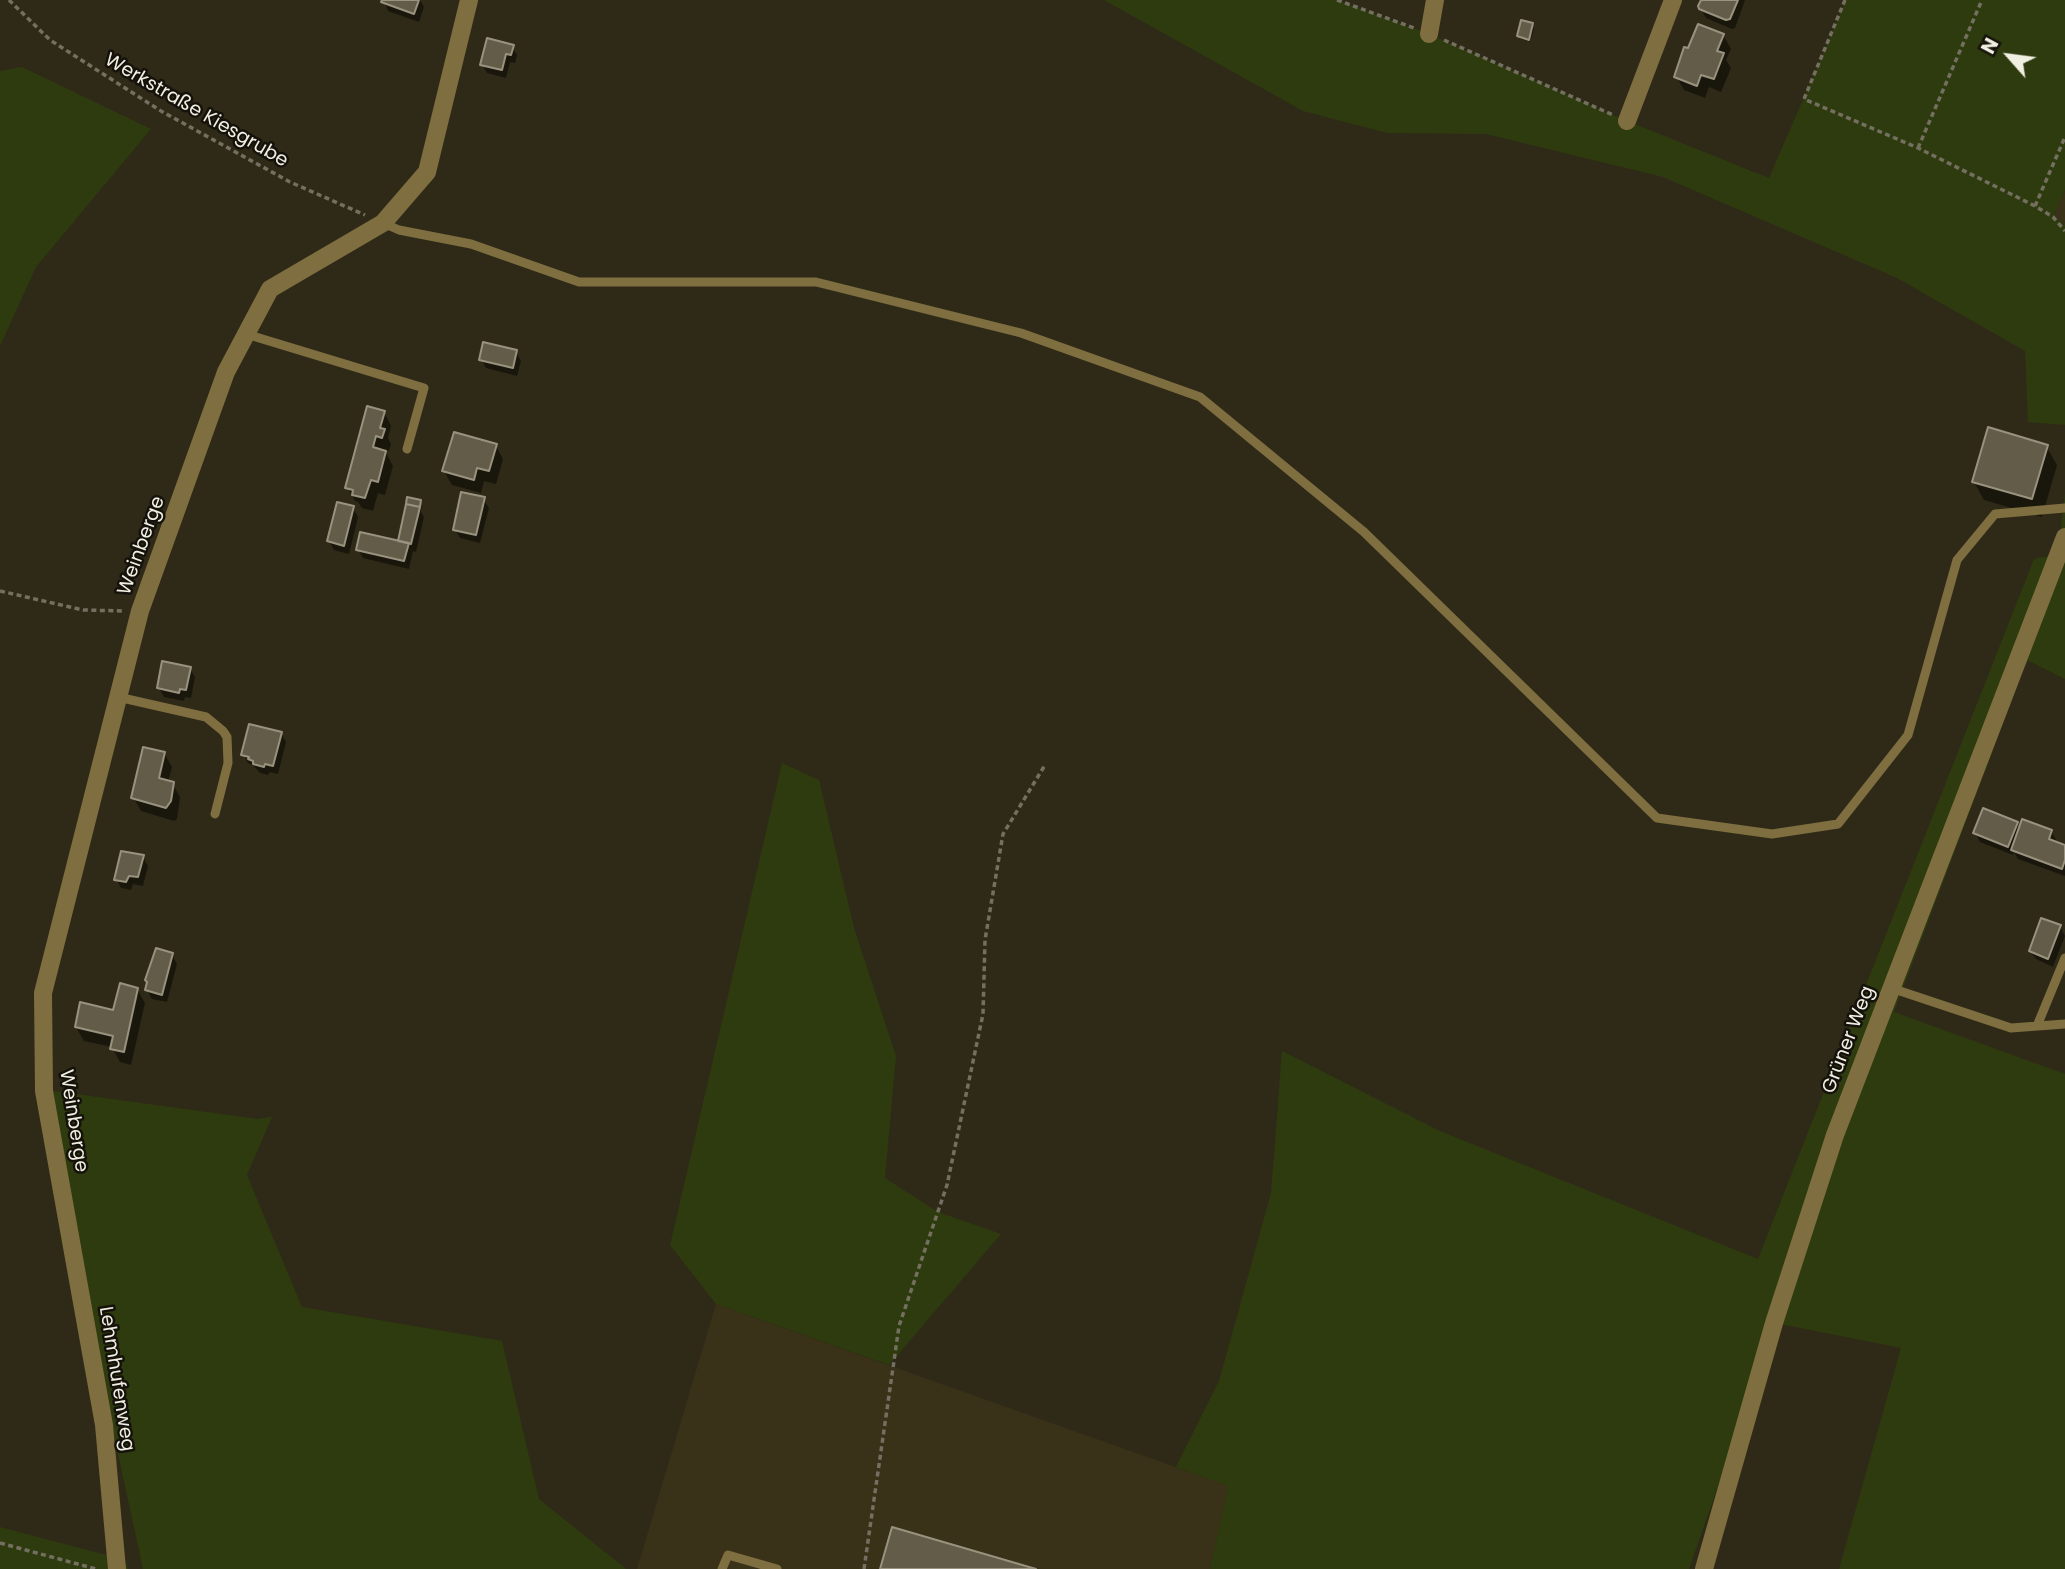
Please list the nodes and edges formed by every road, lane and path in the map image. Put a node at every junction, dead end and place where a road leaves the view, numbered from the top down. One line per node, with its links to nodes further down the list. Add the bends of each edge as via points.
1 (9, 0): 13 (path, Werkstraße Kiesgrube, via 50,40 161,111 290,182)
2 (469, 0): 13 (street, Weinberge, via 427,172)
3 (1337, 0): 8 (path)
4 (1435, 0): 8 (street)
5 (1673, 0): 9 (street)
6 (1845, 0): 11 (path, via 1804,99)
7 (1982, 0): 11 (path)
8 (1429, 34): 9 (path)
9 (1627, 121)
10 (2065, 137): 12 (path)
11 (1918, 148): 12 (path)
12 (2035, 206): 14 (path)
13 (383, 223): 15 (street, Weinberge, via 270,289); 17 (lane, via 471,244 579,282 816,282 1021,333 1200,397 1364,532 1657,818 1773,834 1838,824 1908,735 1956,560 1994,514)
14 (2065, 231)
15 (246, 334): 16 (lane, via 424,388); 20 (street, Weinberge, via 226,372)
16 (407, 449)
17 (2065, 508)
18 (2065, 537): 25 (street, Grüner Weg)
19 (0, 591): 20 (path, via 83,610)
20 (140, 611): 21 (street, Weinberge)
21 (118, 697): 23 (lane, via 206,717 223,731 228,763); 28 (street, Weinberge, via 43,993 44,1091)
22 (1045, 765): 34 (path, via 1003,834 985,940 983,1014 947,1185 898,1326)
23 (215, 814)
24 (2065, 958): 27 (lane)
25 (1891, 988): 27 (lane, via 2011,1028); 35 (street, Grüner Weg, via 1835,1135 1778,1310)
26 (2065, 1024): 27 (lane)
27 (2037, 1026)
28 (64, 1196): 31 (street, Lehmhufenweg, via 104,1425)
29 (0, 1543): 30 (path)
30 (96, 1569)
31 (117, 1569)
32 (722, 1569): 33 (lane, via 728,1555)
33 (777, 1569)
34 (864, 1569)
35 (1704, 1569)

